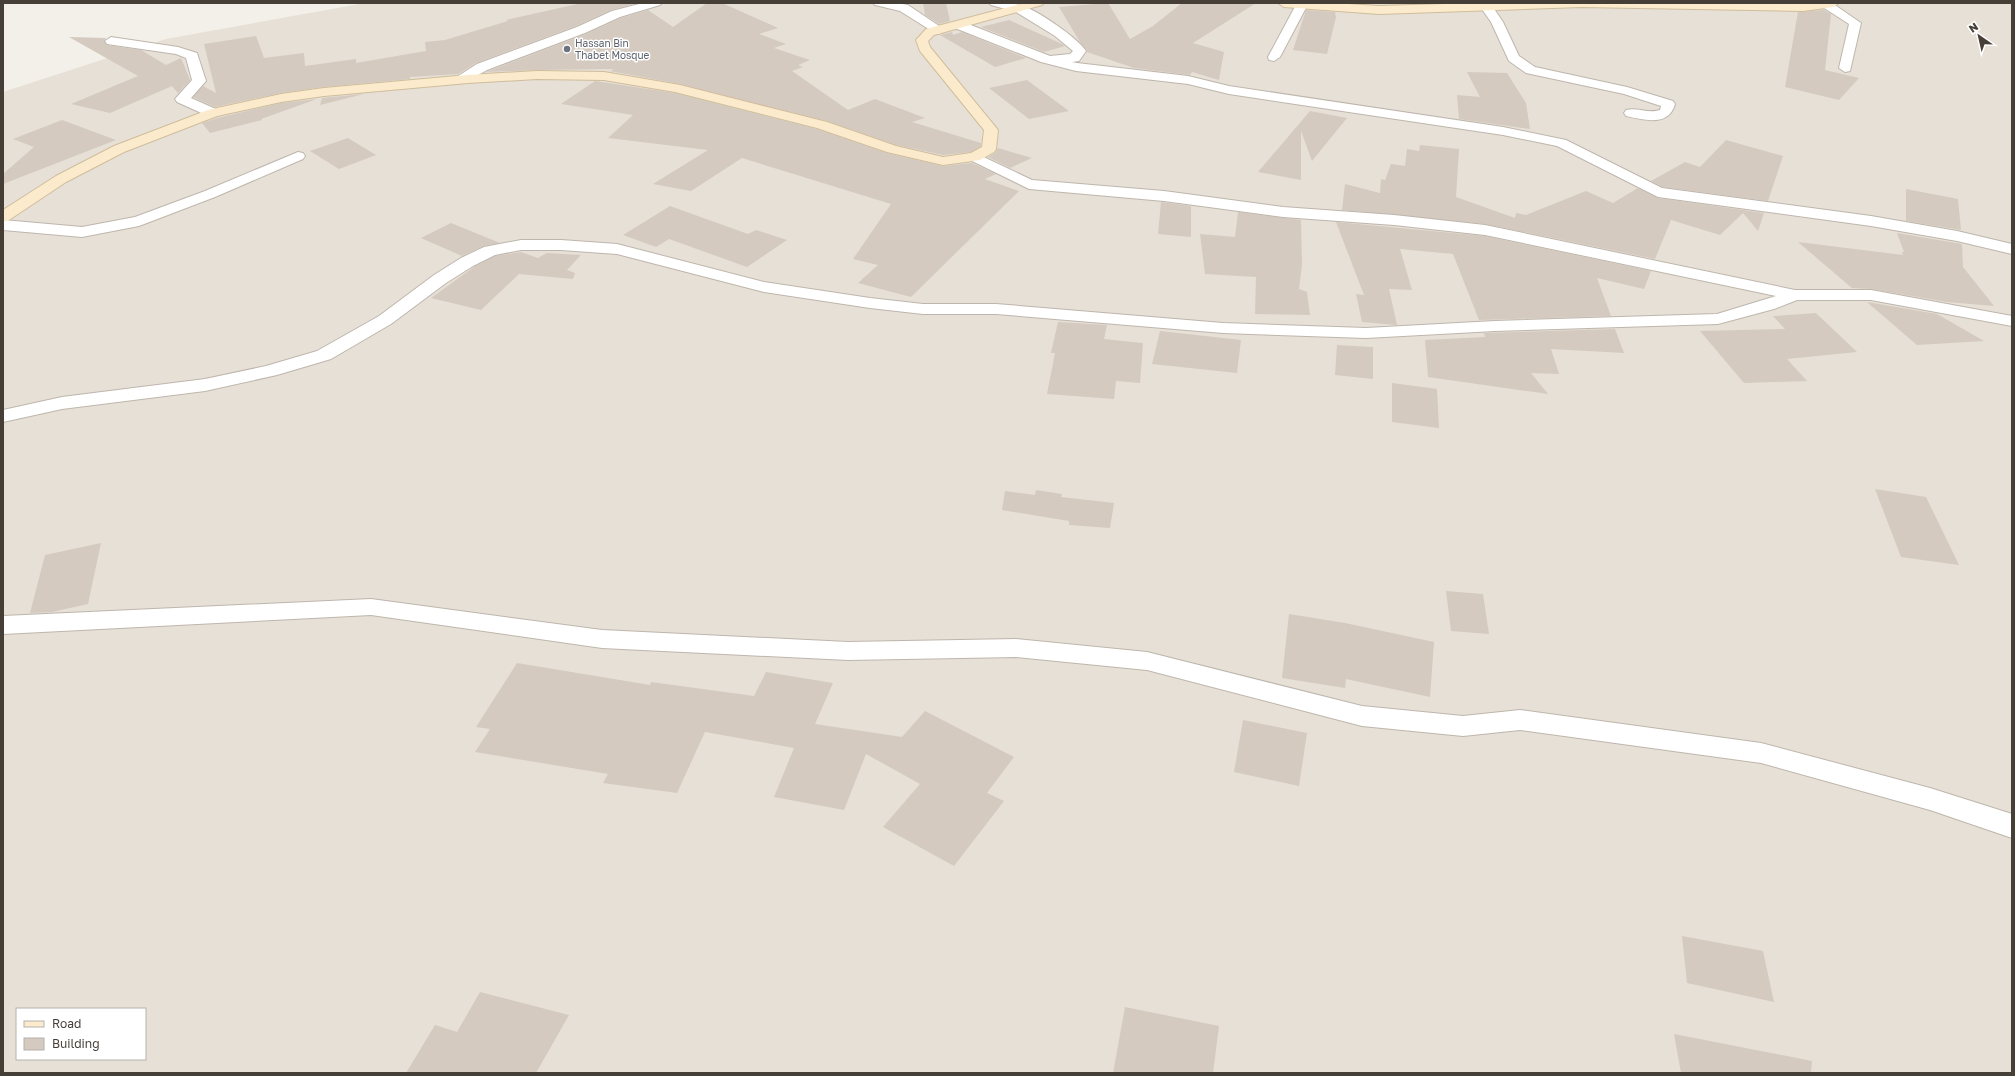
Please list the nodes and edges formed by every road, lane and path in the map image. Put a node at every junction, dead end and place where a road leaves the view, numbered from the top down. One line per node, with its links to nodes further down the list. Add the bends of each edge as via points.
1 (656, 3): 16 (street, via 616,14 581,30 482,66)
2 (880, 3): 11 (street, via 904,8)
3 (995, 3): 9 (street)
4 (1038, 3): 9 (street)
5 (1284, 3): 6 (street)
6 (1302, 4): 8 (street, via 1379,10); 13 (street)
7 (1829, 4): 8 (street, via 1803,7 1581,3); 15 (street, via 1855,23)
8 (1485, 5): 18 (street, via 1497,22 1514,58 1531,70 1627,91 1668,104 1666,112 1653,117)
9 (1020, 9): 10 (street); 14 (street, via 1058,33 1080,51 1074,58)
10 (959, 25): 11 (street); 14 (street)
11 (939, 30): 20 (street, via 930,32 922,40 924,48 991,130 989,149)
12 (112, 41): 17 (street, via 178,51 192,56 199,81 182,99)
13 (1274, 57)
14 (1046, 59): 23 (street, via 1076,67 1188,80 1229,90 1510,132 1561,143 1658,192 1871,222 1957,236)
15 (1845, 68)
16 (458, 80): 17 (street, via 324,92 281,98); 20 (street, via 537,75 604,76 675,88 822,125 892,149 942,161)
17 (213, 113): 21 (street, via 119,149 61,179)
18 (1631, 113)
19 (298, 156): 22 (street, via 139,221 82,232)
20 (975, 158): 24 (street, via 1029,184 1164,196 1283,212 1485,230)
21 (3, 217)
22 (3, 225)
23 (2012, 249)
24 (1795, 295): 25 (street, via 1871,295); 26 (street, via 1718,319 1366,333 1223,328 996,309 923,309 870,303 764,287 617,249 521,245 490,252 467,262 385,320 324,355 270,372 205,385 62,403)
25 (2012, 321)
26 (3, 416)
27 (3, 625): 28 (street, via 371,607 610,639 848,651 1016,648 1147,661 1362,716 1463,726 1520,720 1762,752 1930,799)
28 (2012, 826)

